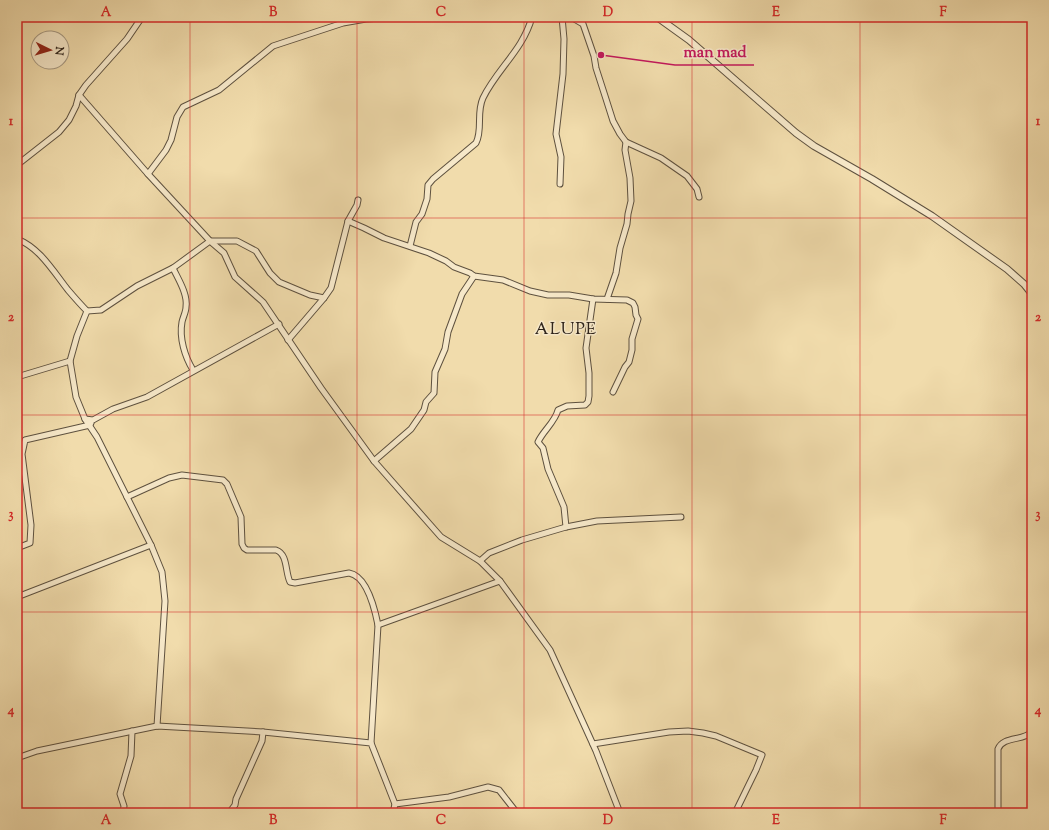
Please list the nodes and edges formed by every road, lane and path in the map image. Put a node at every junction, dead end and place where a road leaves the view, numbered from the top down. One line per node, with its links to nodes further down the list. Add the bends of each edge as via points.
1 (142, 17): 9 (street, via 127,39)
2 (397, 17): 8 (street)
3 (532, 17): 19 (street, via 521,44 490,85 482,100 479,111 479,137 476,143 428,185 427,199 416,222)
4 (562, 17): 13 (street, via 563,74 556,134 562,163)
5 (571, 17): 10 (street, via 583,24 613,121)
6 (657, 17): 22 (street, via 689,40 796,133 932,216 1007,270)
7 (362, 18): 8 (street); 12 (street, via 273,46 220,90 183,107 166,150)
8 (371, 18)
9 (79, 95): 11 (street, via 69,120 59,132); 12 (street)
10 (626, 142): 14 (street, via 661,158 687,176 697,189); 25 (street, via 631,192 627,224)
11 (17, 165)
12 (148, 174): 18 (street)
13 (560, 184)
14 (699, 198)
15 (358, 200): 16 (street)
16 (348, 221): 19 (street, via 384,238); 23 (street, via 331,288)
17 (17, 239): 26 (street, via 44,258)
18 (210, 241): 20 (street); 23 (street, via 237,241 256,252 279,282); 27 (street, via 224,253 235,277 263,302)
19 (410, 246): 21 (street)
20 (173, 268): 26 (street, via 137,286 101,310); 30 (street, via 186,299 181,330 186,356)
21 (474, 276): 24 (street, via 504,280 530,291 548,295); 34 (street, via 462,294 448,332 445,349 435,372 434,393 411,429)
22 (1032, 294)
23 (324, 298): 28 (street)
24 (592, 299): 25 (street); 37 (street, via 586,348 588,402 585,405 566,406 558,410 538,442 543,448 548,469 564,507)
25 (607, 299): 32 (street, via 627,300 633,303 638,319 629,362)
26 (87, 311): 29 (street)
27 (279, 324): 28 (street); 30 (street)
28 (288, 340): 34 (street)
29 (70, 361): 31 (street); 33 (street, via 76,397 85,419)
30 (193, 370): 33 (street, via 147,397 113,409)
31 (17, 377)
32 (613, 392)
33 (91, 423): 35 (street); 39 (street, via 25,440 22,454 31,525 30,543)
34 (374, 461): 40 (street, via 441,537)
35 (127, 497): 38 (street); 43 (street, via 169,478 182,475 223,480 241,517 244,548 281,551 290,582 354,574 368,593)
36 (681, 517): 37 (street, via 597,521)
37 (566, 527): 40 (street, via 515,542 489,553)
38 (151, 545): 42 (street); 44 (street, via 162,572 165,601)
39 (17, 548)
40 (480, 560): 41 (street)
41 (500, 581): 43 (street); 49 (street, via 550,650)
42 (17, 597)
43 (378, 625): 48 (street)
44 (157, 726): 45 (street); 46 (street)
45 (132, 731): 50 (street, via 37,751); 52 (street, via 131,756 120,794 124,806)
46 (263, 732): 48 (street); 53 (street, via 262,741 235,805)
47 (1032, 732): 58 (street, via 1003,741 998,749)
48 (372, 743): 51 (street)
49 (593, 744): 56 (street); 57 (street, via 688,731 716,736 762,755)
50 (17, 758)
51 (395, 804): 54 (street); 55 (street, via 449,797 488,787 499,790)
52 (123, 813)
53 (229, 813)
54 (393, 813)
55 (517, 813)
56 (620, 813)
57 (735, 813)
58 (998, 813)

